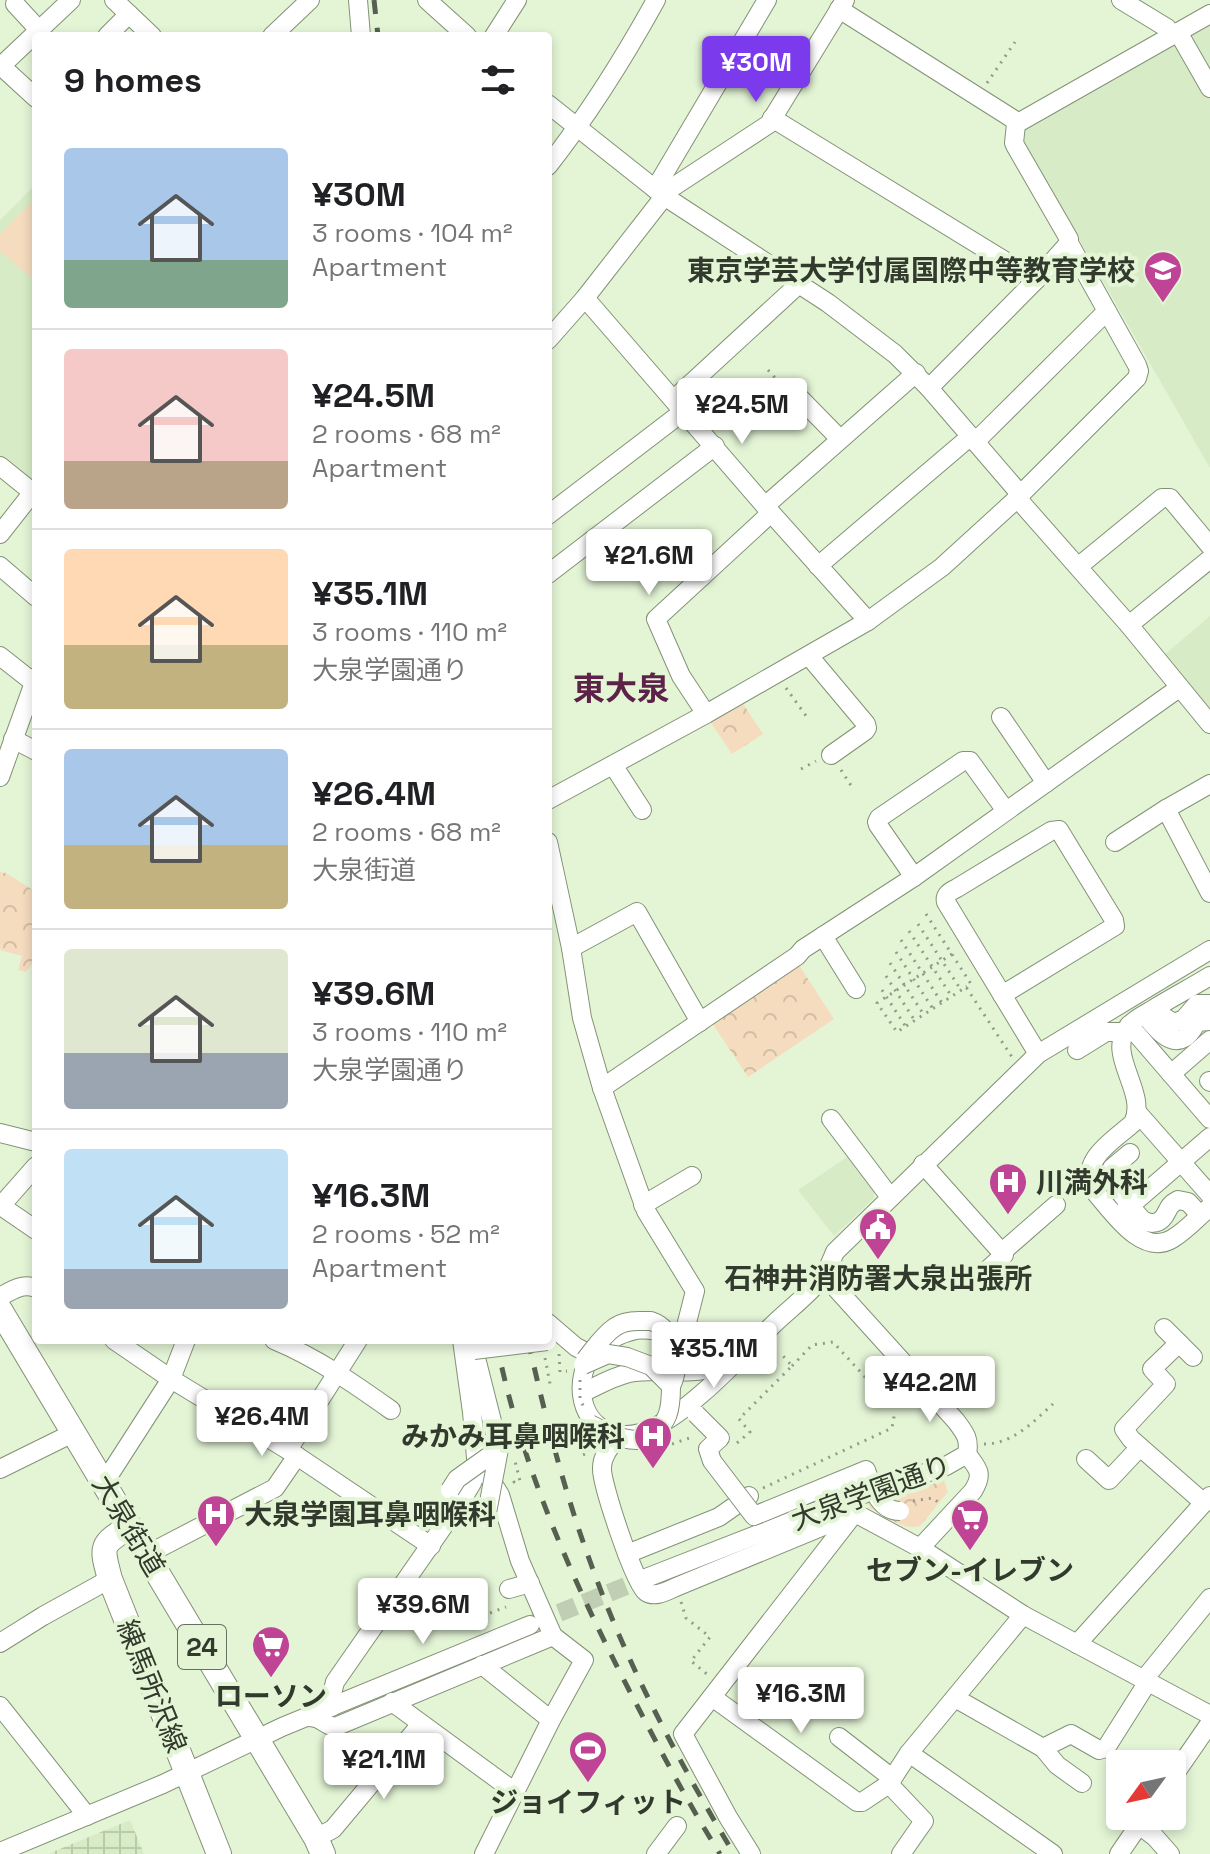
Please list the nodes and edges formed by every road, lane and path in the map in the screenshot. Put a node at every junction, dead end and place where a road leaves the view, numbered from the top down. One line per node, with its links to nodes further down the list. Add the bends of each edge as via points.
1 (71, 0): 14 (street)
2 (114, 0): 12 (street)
3 (310, 0): 17 (street)
4 (358, 0): 18 (street)
5 (427, 0): 19 (street)
6 (517, 0): 20 (street)
7 (656, 0): 31 (street)
8 (767, 0): 33 (street)
9 (1121, 0): 21 (street)
10 (15, 4): 14 (street)
11 (842, 5): 27 (street); 29 (street)
12 (129, 14): 15 (street); 16 (street)
13 (1210, 14): 21 (street)
14 (39, 30)
15 (111, 32)
16 (148, 32)
17 (276, 32)
18 (361, 32)
19 (459, 32)
20 (497, 32)
21 (1175, 34): 25 (street); 30 (street)
22 (32, 37): 24 (street)
23 (1015, 42): 27 (path)
24 (0, 67): 26 (street)
25 (1210, 88)
26 (32, 95)
27 (979, 96): 30 (street)
28 (552, 107): 31 (street)
29 (772, 118): 33 (street); 35 (street)
30 (1016, 124): 34 (street, via 1014,143)
31 (578, 128): 32 (street); 33 (street)
32 (552, 161)
33 (660, 193): 36 (street); 37 (street)
34 (1069, 243): 35 (street); 38 (street)
35 (1036, 280): 41 (street)
36 (799, 284): 40 (street); 43 (street)
37 (585, 298): 39 (street); 43 (street)
38 (1107, 311): 45 (street); 50 (street, via 1137,365 1137,378)
39 (552, 335)
40 (916, 373): 41 (street); 44 (street)
41 (929, 388): 45 (street)
42 (793, 391): 44 (street)
43 (679, 405): 46 (street); 52 (street)
44 (840, 439): 51 (street)
45 (973, 439): 50 (street); 57 (street)
46 (715, 446): 51 (street); 59 (street)
47 (0, 466): 48 (street)
48 (32, 491)
49 (32, 495): 53 (street)
50 (1019, 497): 58 (street); 61 (street, via 942,567)
51 (768, 510): 57 (street); 69 (street, via 656,619 681,676)
52 (552, 512)
53 (0, 534)
54 (1210, 546): 58 (street, via 1166,497)
55 (1210, 559): 62 (street)
56 (0, 566): 60 (street)
57 (818, 566): 61 (street)
58 (1079, 566): 62 (street)
59 (552, 571)
60 (32, 594)
61 (868, 621): 64 (street)
62 (1129, 625): 68 (street)
63 (0, 656): 66 (street)
64 (809, 656): 65 (street); 75 (street, via 867,728)
65 (776, 675): 69 (street); 71 (path)
66 (32, 677)
67 (32, 687): 73 (street)
68 (1179, 688): 72 (street); 78 (street)
69 (706, 714): 76 (street)
70 (1001, 717): 78 (street)
71 (809, 720)
72 (1210, 724)
73 (13, 739): 74 (street); 77 (street)
74 (32, 749)
75 (831, 755)
76 (613, 765): 80 (street); 82 (street)
77 (0, 777)
78 (1046, 783): 83 (street)
79 (1210, 784): 81 (street)
80 (552, 798)
81 (1166, 809): 84 (street); 87 (street)
82 (642, 810)
83 (1006, 811): 86 (street); 86 (street, via 968,760 879,818 878,825)
84 (1115, 842)
85 (552, 860): 93 (street)
86 (914, 877): 91 (street)
87 (1210, 893)
88 (926, 914): 96 (path)
89 (918, 924): 97 (path)
90 (909, 931): 99 (path)
91 (823, 936): 106 (street); 120 (street)
92 (901, 940): 100 (path)
93 (571, 948): 120 (street, via 637,912); 128 (street, via 582,1018)
94 (1210, 950): 125 (street)
95 (896, 952): 103 (path)
96 (952, 954): 97 (path); 105 (path, via 971,984)
97 (942, 961): 99 (path); 108 (path)
98 (890, 963): 104 (path)
99 (932, 967): 100 (path); 112 (path)
100 (923, 973): 103 (path); 113 (path)
101 (886, 976): 109 (path)
102 (1210, 976): 117 (street)
103 (914, 979): 104 (path); 115 (path)
104 (905, 985): 109 (path); 116 (path)
105 (966, 987): 108 (path); 126 (path)
106 (856, 989)
107 (882, 990): 111 (path)
108 (961, 990): 112 (path)
109 (895, 991): 111 (path); 118 (path)
110 (1002, 995): 110 (street, via 1115,926 1059,830 945,898); 125 (street)
111 (886, 997): 121 (path); 121 (path, via 877,1003 897,1032)
112 (952, 997): 113 (path)
113 (942, 1003): 115 (path)
114 (1210, 1004): 117 (street, via 1197,1004 1174,1023 1164,1017)
115 (933, 1009): 116 (path)
116 (924, 1015): 118 (path)
117 (1139, 1020): 122 (street); 124 (street, via 1106,1032); 129 (street, via 1121,1049)
118 (915, 1021): 121 (path)
119 (1210, 1021): 122 (street, via 1197,1022 1179,1040)
120 (700, 1022): 128 (street)
121 (906, 1027)
122 (1151, 1037): 127 (street)
123 (1210, 1040): 127 (street)
124 (1089, 1049)
125 (1038, 1054): 126 (street)
126 (1020, 1070): 137 (street)
127 (1171, 1074): 131 (street)
128 (602, 1088): 142 (street)
129 (1137, 1112): 136 (street); 145 (street, via 1133,1123 1095,1158 1090,1172 1094,1191)
130 (831, 1119): 141 (street)
131 (1210, 1119)
132 (0, 1133): 134 (street)
133 (1210, 1137): 136 (street)
134 (32, 1141)
135 (1130, 1153): 145 (street, via 1109,1174)
136 (1181, 1162): 140 (street); 145 (street)
137 (923, 1164): 141 (street); 148 (street)
138 (32, 1171): 144 (street)
139 (692, 1176): 142 (street)
140 (1210, 1195)
141 (890, 1197): 150 (street, via 835,1252)
142 (643, 1205): 155 (street, via 695,1291)
143 (1056, 1205): 148 (street)
144 (1, 1206): 147 (street)
145 (1124, 1211): 146 (street, via 1149,1222 1161,1219 1178,1200); 146 (street, via 1137,1237 1156,1243 1172,1239)
146 (1205, 1211)
147 (32, 1227)
148 (1001, 1253): 149 (street)
149 (983, 1274)
150 (824, 1275): 166 (street); 172 (street, 大泉学園通り)
151 (32, 1287): 152 (street)
152 (0, 1297)
153 (0, 1310): 183 (main road, 大泉街道 / 24)
154 (1164, 1328): 157 (street)
155 (676, 1334): 166 (street); 169 (street, bridge, via 651,1321 630,1321 616,1326); 174 (street, bridge)
156 (552, 1339): 169 (street, via 576,1347)
157 (1179, 1343): 168 (street); 189 (street, via 1152,1369 1166,1384 1124,1429)
158 (120, 1344): 173 (street)
159 (184, 1344): 173 (street)
160 (283, 1344): 171 (street)
161 (356, 1344): 171 (street)
162 (469, 1344): 192 (street)
163 (469, 1344): 195 (street)
164 (548, 1344): 175 (path)
165 (550, 1344): 169 (path, via 560,1372)
166 (742, 1355): 176 (street, via 702,1372 627,1373); 184 (street, via 668,1420 633,1436)
167 (783, 1356): 170 (path)
168 (1193, 1357)
169 (582, 1363): 174 (street, bridge, via 608,1354 627,1357 651,1366); 176 (street); 182 (path, bridge, via 580,1398)
170 (792, 1366): 177 (path, via 812,1345 833,1342); 188 (path, via 739,1419 750,1432)
171 (338, 1373): 179 (street); 191 (street)
172 (913, 1374): 177 (street); 190 (street, 大泉学園通り, via 966,1434)
173 (171, 1379): 191 (street); 196 (street)
174 (671, 1386): 180 (street, bridge); 181 (street)
175 (551, 1389)
176 (582, 1393): 184 (street, via 597,1425)
177 (891, 1401): 198 (path, via 892,1428)
178 (1053, 1404): 190 (path, via 1003,1441)
179 (391, 1410)
180 (671, 1410): 181 (street); 182 (street, bridge, via 651,1440 630,1440)
181 (696, 1414): 187 (street, bridge, via 720,1438)
182 (586, 1425): 185 (path, via 589,1453 582,1455); 192 (path, bridge)
183 (73, 1433): 194 (street); 196 (main road, 大泉街道 / 24)
184 (620, 1435): 206 (street, via 601,1470)
185 (577, 1441)
186 (670, 1445): 187 (path, via 696,1435)
187 (704, 1445): 200 (street, bridge, via 754,1516 866,1470 879,1502)
188 (735, 1445)
189 (1140, 1447): 193 (street, via 1109,1480); 199 (street)
190 (968, 1449): 205 (street, via 979,1481); 208 (street, 大泉学園通り, via 954,1462)
191 (292, 1453): 204 (street); 207 (street, via 275,1488)
192 (507, 1454): 192 (path, via 514,1482 520,1481); 197 (street, bridge, via 457,1479); 202 (street, bridge)
193 (1086, 1459)
194 (0, 1469)
195 (477, 1469): 204 (street); 210 (street, via 485,1471 500,1495)
196 (104, 1483): 203 (main road, 大泉街道 / 24)
197 (450, 1490)
198 (752, 1494): 206 (street, via 719,1517)
199 (1207, 1499): 218 (street)
200 (900, 1511)
201 (855, 1513): 205 (street); 211 (street); 221 (street)
202 (486, 1518)
203 (129, 1527): 207 (main road, 大泉街道 / 24); 209 (main road, 練馬所沢線 / 24, via 105,1546)
204 (431, 1546): 225 (street, via 335,1682)
205 (920, 1548): 214 (street)
206 (627, 1554): 211 (street, via 648,1594)
207 (146, 1555): 231 (main road, 大泉街道 / 24)
208 (646, 1578)
209 (110, 1579): 217 (street); 235 (main road, 練馬所沢線 / 24)
210 (530, 1583): 212 (street); 216 (street)
211 (676, 1587): 221 (path, via 686,1618 710,1637 691,1661)
212 (509, 1589)
213 (1210, 1598): 220 (street)
214 (1023, 1615): 218 (street); 222 (street)
215 (530, 1625): 225 (street)
216 (553, 1636): 219 (street); 228 (street, via 584,1660)
217 (0, 1643)
218 (1077, 1644): 220 (street)
219 (482, 1665): 223 (street); 228 (street)
220 (1147, 1679): 226 (street); 232 (street, via 1106,1748 1099,1750 1071,1734)
221 (716, 1691): 236 (street, via 857,1802); 249 (street, via 683,1734)
222 (955, 1698): 232 (street); 234 (street)
223 (392, 1702): 227 (street, via 335,1727); 229 (street)
224 (0, 1706): 239 (street)
225 (332, 1707): 227 (street)
226 (1208, 1711): 233 (street)
227 (307, 1717): 231 (street)
228 (551, 1720): 238 (street)
229 (421, 1724): 238 (street); 244 (street)
230 (839, 1737): 236 (street)
231 (257, 1740): 235 (street); 244 (main road, 24)
232 (1043, 1748): 237 (street)
233 (1186, 1752)
234 (909, 1753): 236 (street); 251 (street)
235 (187, 1773): 239 (street); 246 (main road, 練馬所沢線 / 24)
236 (891, 1781): 250 (street, via 924,1821)
237 (1082, 1783)
238 (515, 1792): 247 (street)
239 (87, 1816): 243 (street)
240 (677, 1826): 248 (street)
241 (1135, 1830): 252 (street)
242 (1150, 1830): 253 (street)
243 (40, 1846): 245 (street)
244 (321, 1850)
245 (0, 1852)
246 (219, 1854)
247 (484, 1854)
248 (656, 1854)
249 (751, 1854)
250 (901, 1854)
251 (1053, 1854)
252 (1119, 1854)
253 (1170, 1854)

